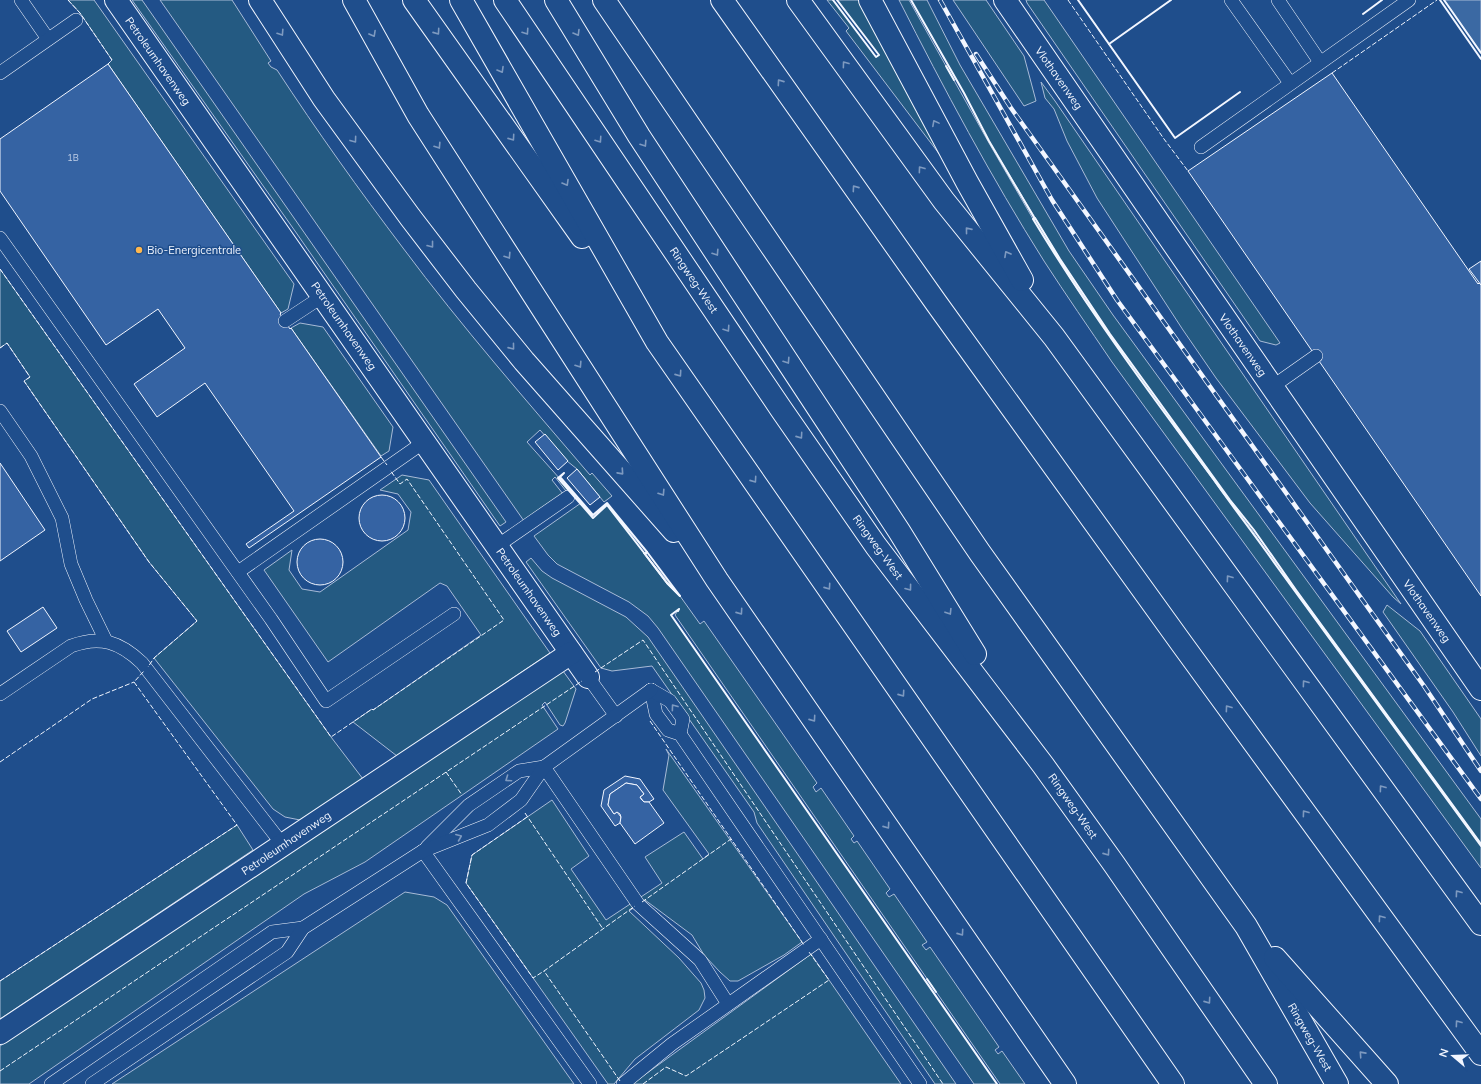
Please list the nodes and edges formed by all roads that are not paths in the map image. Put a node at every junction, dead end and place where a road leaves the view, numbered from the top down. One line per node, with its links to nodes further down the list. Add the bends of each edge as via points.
1 (21, 0): 18 (lane)
2 (116, 0): 24 (main road, Petroleumhavenweg)
3 (260, 0): 35 (main road, one-way to 35, via 324,99 466,290 524,361)
4 (354, 0): 35 (main road, one-way to 35, via 418,115)
5 (414, 0): 27 (main road, one-way to 27)
6 (461, 0): 27 (main road, one-way to 27)
7 (505, 0): 45 (main road, Ringweg-West, one-way to 45, via 876,546)
8 (556, 0): 45 (main road, one-way to 45, via 639,136 899,531)
9 (604, 0): 50 (main road, Ringweg-West, via 980,553)
10 (722, 0): 55 (main road, one-way to 10, via 937,304)
11 (798, 0): 26 (main road, one-way to 11, via 944,201)
12 (870, 0): 26 (main road, one-way to 12, via 966,182)
13 (1005, 0): 29 (main road, Vlothavenweg)
14 (1231, 0): 21 (lane)
15 (1278, 0): 19 (lane)
16 (1409, 0): 19 (lane)
17 (76, 20): 18 (lane)
18 (48, 39): 20 (lane)
19 (1320, 62): 21 (lane)
20 (0, 73)
21 (1290, 83): 22 (lane)
22 (1201, 147)
23 (0, 238): 34 (lane)
24 (323, 296): 25 (lane); 31 (main road, Petroleumhavenweg)
25 (285, 321)
26 (1054, 337): 49 (main road, one-way to 26)
27 (657, 342): 62 (main road, one-way to 62)
28 (1316, 356): 29 (lane)
29 (1272, 387): 40 (main road, Vlothavenweg)
30 (0, 411): 37 (lane, via 31,456 62,518 71,564)
31 (424, 442): 33 (main road, Petroleumhavenweg); 34 (lane)
32 (568, 497): 33 (lane)
33 (497, 546): 38 (main road, Petroleumhavenweg)
34 (238, 572): 36 (lane, via 326,701)
35 (718, 580): 61 (main road, one-way to 61)
36 (454, 614)
37 (106, 641): 42 (lane, via 94,640 71,646); 47 (lane, via 131,652 142,663)
38 (571, 653): 39 (main road, Petroleumhavenweg); 47 (main road, Petroleumhavenweg)
39 (588, 677): 43 (lane)
40 (1481, 689)
41 (651, 690): 43 (lane); 44 (lane, via 656,714 668,730); 44 (lane, one-way to 41, via 683,719 680,714 670,701)
42 (0, 694)
43 (616, 716): 46 (lane)
44 (680, 734): 52 (lane)
45 (1043, 764): 63 (main road, Ringweg-West, one-way to 63)
46 (544, 767): 48 (lane, one-way to 48, via 519,771 469,805); 48 (lane, one-way to 46, via 488,825 521,800); 53 (lane, via 638,904 700,960)
47 (283, 845): 54 (main road, Petroleumhavenweg)
48 (423, 851): 51 (lane); 58 (lane)
49 (1481, 924)
50 (1246, 926): 64 (main road, Ringweg-West); 65 (main road, one-way to 50)
51 (303, 928): 56 (lane, via 272,932); 57 (lane, via 287,952)
52 (820, 939): 53 (lane); 60 (lane)
53 (728, 1004): 59 (lane, via 672,1044)
54 (0, 1033)
55 (1481, 1054)
56 (51, 1084)
57 (92, 1084)
58 (590, 1084)
59 (623, 1084)
60 (920, 1084)
61 (1065, 1084)
62 (1173, 1084)
63 (1266, 1084)
64 (1337, 1084)
65 (1387, 1084)

